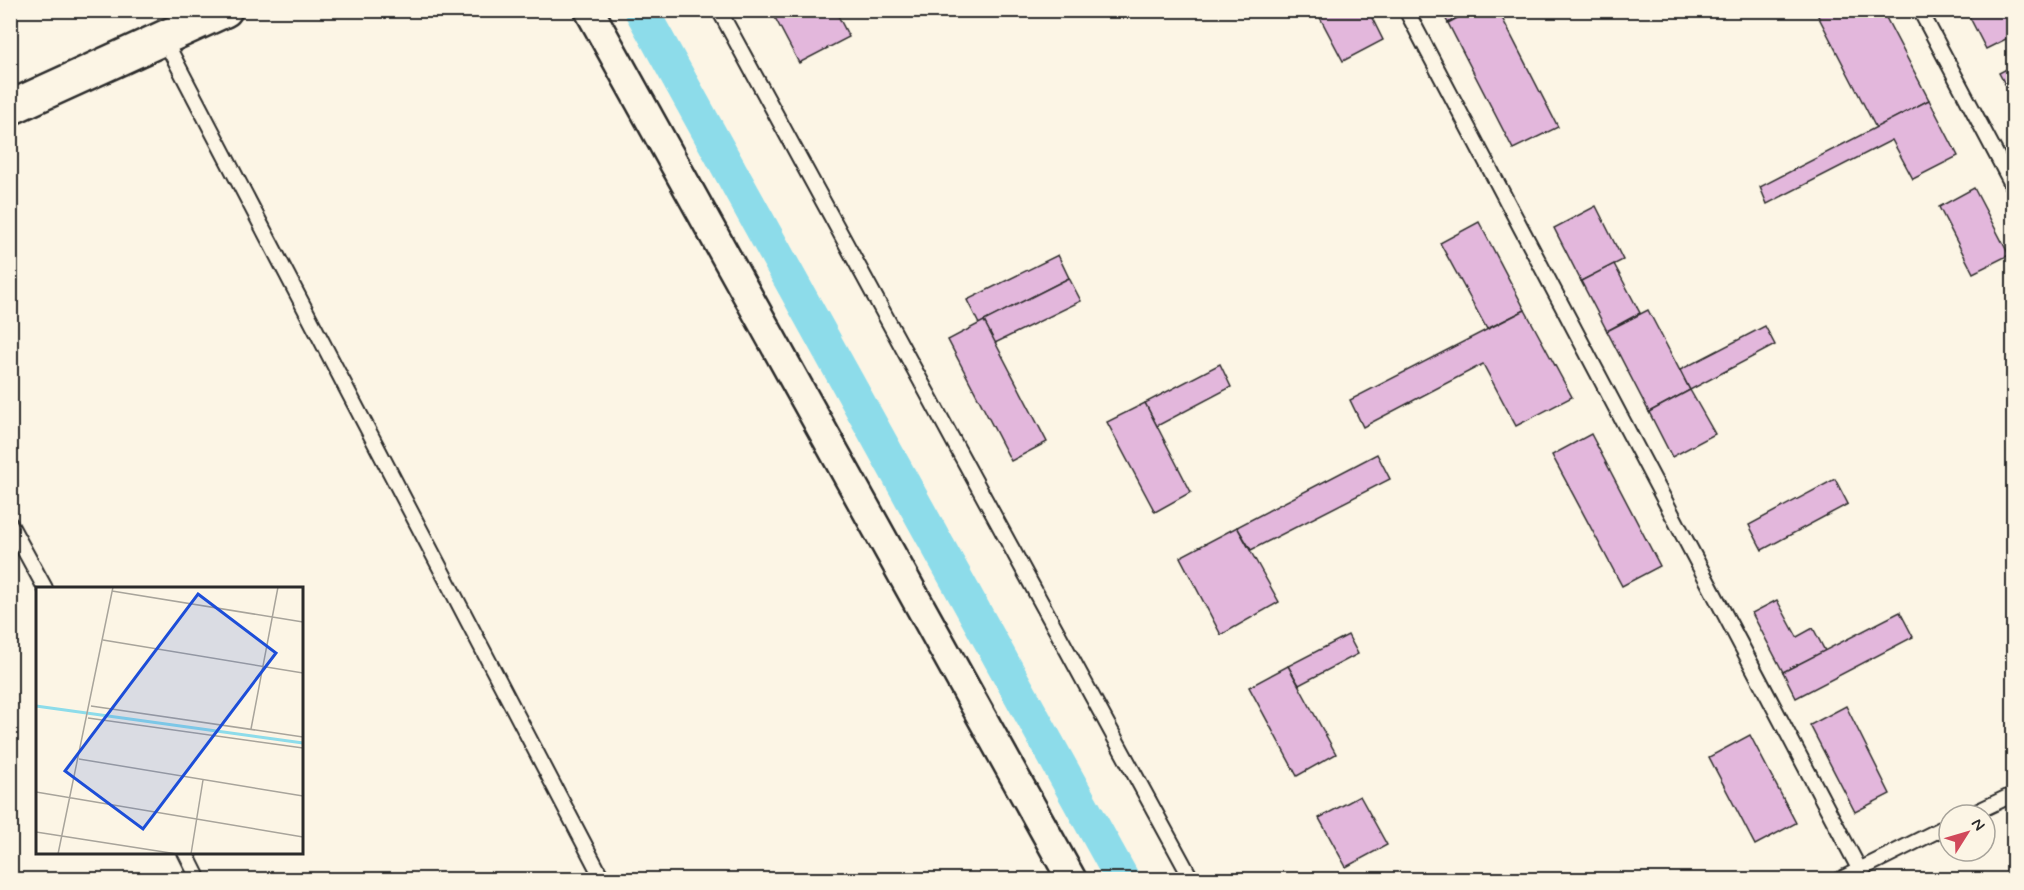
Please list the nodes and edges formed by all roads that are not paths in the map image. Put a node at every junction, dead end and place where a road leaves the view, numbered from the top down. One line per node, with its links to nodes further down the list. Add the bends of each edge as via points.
1 (225, 10): 6 (street)
2 (589, 10): 18 (street)
3 (719, 10): 19 (lane)
4 (1406, 10): 15 (lane)
5 (1920, 10): 8 (lane)
6 (164, 39): 7 (street); 17 (lane)
7 (10, 108)
8 (2013, 188)
9 (10, 524): 10 (lane)
10 (44, 587)
11 (2013, 794): 12 (lane)
12 (1995, 803)
13 (1937, 832): 15 (lane)
14 (186, 854): 16 (lane)
15 (1862, 874): 20 (lane)
16 (199, 879)
17 (603, 879)
18 (1072, 879)
19 (1192, 879)
20 (1839, 879)

